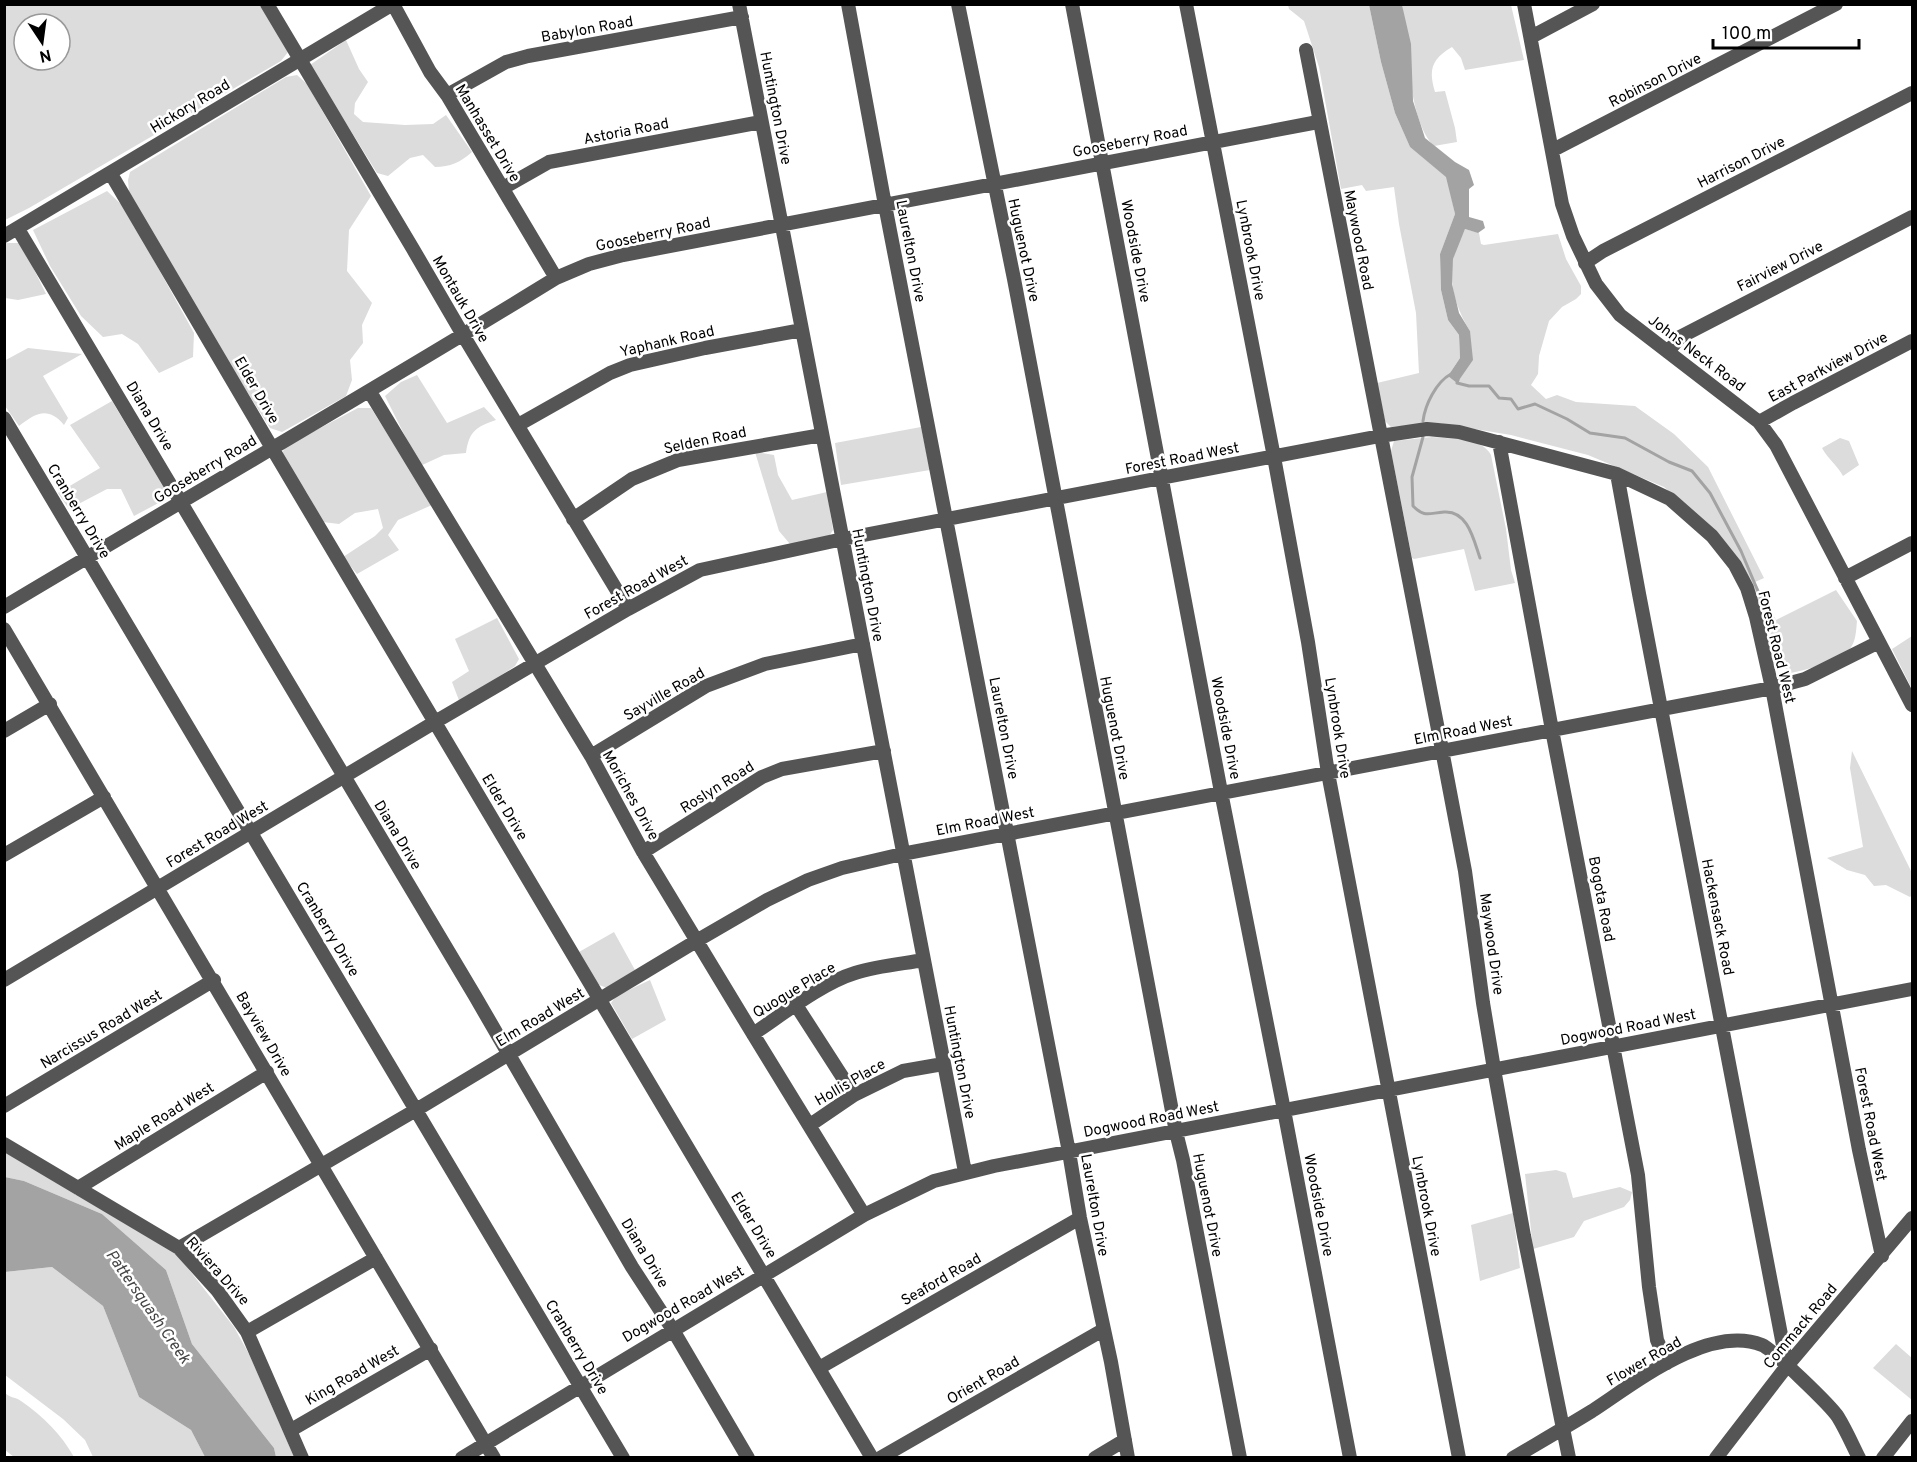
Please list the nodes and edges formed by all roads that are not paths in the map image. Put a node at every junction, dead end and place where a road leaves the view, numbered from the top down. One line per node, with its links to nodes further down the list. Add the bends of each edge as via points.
1 (267, 4): 13 (street, Montauk Drive)
2 (393, 4): 13 (street, Hickory Road); 15 (street, Manhasset Drive)
3 (848, 4): 24 (street, Laurelton Drive)
4 (958, 4): 22 (street, Huguenot Drive)
5 (1072, 4): 20 (street, Woodside Drive)
6 (1186, 4): 18 (street, Lynbrook Drive)
7 (1524, 4): 11 (street, Johns Neck Road)
8 (1593, 4): 11 (street)
9 (1836, 4): 19 (street, Robinson Drive)
10 (740, 11): 15 (street, Babylon Road, via 506,62); 16 (street, Huntington Drive)
11 (1531, 37): 19 (street, Johns Neck Road)
12 (1306, 51): 17 (street, Maywood Road)
13 (299, 60): 21 (street, Hickory Road); 32 (street, Montauk Drive)
14 (1912, 93): 29 (street, Harrison Drive)
15 (447, 95): 23 (street, Manhasset Drive)
16 (761, 122): 23 (street, Astoria Road, via 549,162); 26 (street, Huntington Drive)
17 (1318, 122): 18 (street, Gooseberry Road); 40 (street, Maywood Road)
18 (1214, 141): 20 (street, Gooseberry Road); 43 (street, Lynbrook Drive)
19 (1553, 150): 29 (street, Johns Neck Road, via 1562,204)
20 (1102, 163): 22 (street, Gooseberry Road); 45 (street, Woodside Drive)
21 (111, 174): 27 (street, Hickory Road); 42 (street, Elder Drive)
22 (994, 185): 24 (street, Gooseberry Road); 46 (street, Huguenot Drive)
23 (503, 188): 30 (street, Manhasset Drive)
24 (885, 205): 26 (street, Gooseberry Road); 49 (street, Laurelton Drive)
25 (1912, 216): 34 (street, Fairview Drive, via 1680,337)
26 (781, 225): 30 (street, Gooseberry Road, via 623,255); 31 (street, Huntington Drive)
27 (18, 229): 28 (street, Hickory Road); 47 (street, Diana Drive)
28 (4, 236)
29 (1585, 263): 34 (street, Johns Neck Road, via 1620,315)
30 (556, 278): 32 (street, Gooseberry Road)
31 (802, 330): 38 (street, Yaphank Road, via 630,365); 39 (street, Huntington Drive)
32 (463, 335): 35 (street, Gooseberry Road); 38 (street, Montauk Drive)
33 (1912, 341): 37 (street, East Parkview Drive)
34 (1668, 352): 37 (street, Johns Neck Road)
35 (370, 392): 42 (street, Gooseberry Road); 59 (street, Moriches Drive)
36 (4, 417): 52 (street, Cranberry Drive)
37 (1760, 422): 53 (street, Johns Neck Road, via 1776,445)
38 (518, 425): 48 (street, Montauk Drive)
39 (822, 435): 48 (street, Selden Road, via 678,460 632,479); 50 (street, Huntington Drive)
40 (1380, 436): 41 (street, Forest Road West, via 1427,429); 43 (street, Forest Road West); 67 (street, Maywood Drive)
41 (1499, 442): 44 (street, Forest Road West); 65 (street, Bogota Road)
42 (272, 448): 47 (street, Gooseberry Road); 64 (street, Elder Drive)
43 (1274, 457): 45 (street, Forest Road West); 70 (street, Lynbrook Drive)
44 (1617, 474): 60 (street, Forest Road West, via 1670,499 1712,536 1735,565 1756,617); 63 (street, Hackensack Road)
45 (1163, 479): 46 (street, Forest Road West); 72 (street, Woodside Drive)
46 (1055, 499): 49 (street, Forest Road West); 74 (street, Huguenot Drive)
47 (182, 502): 52 (street, Gooseberry Road); 71 (street, Diana Drive)
48 (573, 519): 55 (street, Montauk Drive)
49 (947, 520): 50 (street, Forest Road West); 76 (street, Laurelton Drive)
50 (843, 539): 55 (street, Forest Road West, via 700,570); 58 (street, Huntington Drive)
51 (1912, 543): 53 (street)
52 (88, 558): 54 (street, Gooseberry Road); 75 (street, Cranberry Drive)
53 (1845, 578): 57 (street, Johns Neck Road)
54 (4, 607)
55 (628, 609): 59 (street, Forest Road West)
56 (4, 629): 61 (street, Bayview Drive)
57 (1879, 642): 60 (street, Elm Road West, via 1804,680); 62 (street, Johns Neck Road)
58 (863, 644): 68 (street, Huntington Drive); 69 (street, Sayville Road, via 765,664 706,687)
59 (536, 664): 64 (street, Forest Road West); 69 (street, Moriches Drive)
60 (1772, 688): 63 (street, Elm Road West); 88 (street, Forest Road West)
61 (50, 704): 66 (street); 73 (street, Bayview Drive)
62 (1912, 705)
63 (1660, 709): 65 (street, Elm Road West); 89 (street, Hackensack Road)
64 (435, 722): 71 (street, Forest Road West); 86 (street, Elder Drive)
65 (1552, 730): 67 (street, Elm Road West); 91 (street, Bogota Road)
66 (4, 731)
67 (1442, 750): 70 (street, Elm Road West); 94 (street, Maywood Drive, via 1465,871)
68 (884, 752): 77 (street, Roslyn Road, via 762,777); 78 (street, Huntington Drive)
69 (591, 756): 77 (street, Moriches Drive)
70 (1328, 773): 72 (street, Elm Road West); 96 (street, Lynbrook Drive)
71 (344, 778): 75 (street, Forest Road West); 92 (street, Diana Drive)
72 (1221, 792): 74 (street, Elm Road West); 100 (street, Woodside Drive)
73 (104, 796): 79 (street); 80 (street, Bayview Drive)
74 (1115, 813): 76 (street, Elm Road West); 102 (street, Huguenot Drive)
75 (252, 831): 80 (street, Forest Road West); 99 (street, Cranberry Drive)
76 (1007, 834): 78 (street, Elm Road West); 104 (street, Laurelton Drive)
77 (644, 852): 81 (street, Moriches Drive)
78 (902, 854): 81 (street, Elm Road West, via 808,880); 82 (street, Huntington Drive)
79 (4, 855)
80 (159, 888): 83 (street, Forest Road West); 84 (street, Bayview Drive)
81 (698, 940): 86 (street, Elm Road West); 90 (street, Moriches Drive)
82 (924, 960): 87 (street, Quogue Place, via 855,973); 93 (street, Huntington Drive)
83 (4, 980)
84 (214, 980): 95 (street, Bayview Drive); 98 (street, Narcissus Road West)
85 (1912, 989): 88 (street, Dogwood Road West)
86 (599, 1000): 92 (street, Elm Road West); 114 (street, Elder Drive)
87 (796, 1005): 90 (street, Quogue Place); 97 (street)
88 (1831, 1005): 89 (street, Dogwood Road West); 112 (street, Forest Road West)
89 (1723, 1025): 91 (street, Dogwood Road West); 120 (street, Hackensack Road)
90 (753, 1034): 101 (street, Moriches Drive)
91 (1614, 1046): 94 (street, Dogwood Road West); 119 (street, Bogota Road, via 1638,1175 1657,1340)
92 (508, 1055): 99 (street, Elm Road West); 115 (street, Diana Drive)
93 (943, 1064): 97 (street, Hollis Place, via 903,1071); 106 (street, Huntington Drive)
94 (1494, 1069): 96 (street, Dogwood Road West); 124 (street, Maywood Drive)
95 (267, 1072): 105 (street, Bayview Drive); 107 (street, Maple Road West)
96 (1388, 1090): 100 (street, Dogwood Road West); 139 (street, Lynbrook Drive)
97 (854, 1095): 101 (street, Hollis Place)
98 (4, 1106)
99 (416, 1110): 105 (street, Elm Road West); 122 (street, Cranberry Drive)
100 (1284, 1110): 102 (street, Dogwood Road West); 138 (street, Woodside Drive)
101 (810, 1125): 108 (street, Moriches Drive)
102 (1176, 1132): 104 (street, Dogwood Road West); 137 (street, Huguenot Drive)
103 (4, 1144): 107 (street, Riviera Drive)
104 (1069, 1152): 106 (street, Dogwood Road West); 109 (street, Laurelton Drive)
105 (321, 1165): 111 (street, Elm Road West); 113 (street, Bayview Drive)
106 (965, 1172): 108 (street, Dogwood Road West, via 934,1181)
107 (78, 1188): 111 (street, Riviera Drive)
108 (864, 1215): 114 (street, Dogwood Road West)
109 (1080, 1218): 116 (street, Laurelton Drive); 121 (street, Seaford Road)
110 (1912, 1218): 112 (street, Commack Road)
111 (179, 1248): 117 (street, Riviera Drive, via 217,1290)
112 (1881, 1256): 120 (street, Commack Road)
113 (376, 1258): 117 (street); 118 (street, Bayview Drive)
114 (765, 1276): 115 (street, Dogwood Road West); 121 (street, Elder Drive)
115 (673, 1330): 122 (street, Dogwood Road West); 132 (street, Diana Drive)
116 (1103, 1330): 126 (street, Laurelton Drive); 134 (street, Orient Road)
117 (247, 1332): 125 (street, Riviera Drive)
118 (431, 1349): 125 (street, King Road West); 127 (street, Bayview Drive)
119 (1667, 1363): 120 (street, Flower Road, via 1731,1340 1763,1345); 124 (street, Flower Road)
120 (1787, 1366): 142 (street, Commack Road); 143 (street, Flower Road, via 1837,1415)
121 (819, 1368): 133 (street, Elder Drive)
122 (580, 1385): 127 (street, Dogwood Road West); 131 (street, Cranberry Drive)
123 (1912, 1421): 144 (street)
124 (1564, 1429): 140 (street, Flower Road); 141 (street, Maywood Drive)
125 (291, 1430): 128 (street, Riviera Drive)
126 (1125, 1440): 135 (street); 136 (street, Laurelton Drive)
127 (486, 1443): 129 (street, Dogwood Road West); 130 (street, Bayview Drive)
128 (302, 1458)
129 (462, 1458)
130 (494, 1458)
131 (623, 1458)
132 (748, 1458)
133 (872, 1458)
134 (880, 1458)
135 (1095, 1458)
136 (1128, 1458)
137 (1240, 1458)
138 (1350, 1458)
139 (1459, 1458)
140 (1514, 1458)
141 (1569, 1458)
142 (1716, 1458)
143 (1859, 1458)
144 (1883, 1458)

